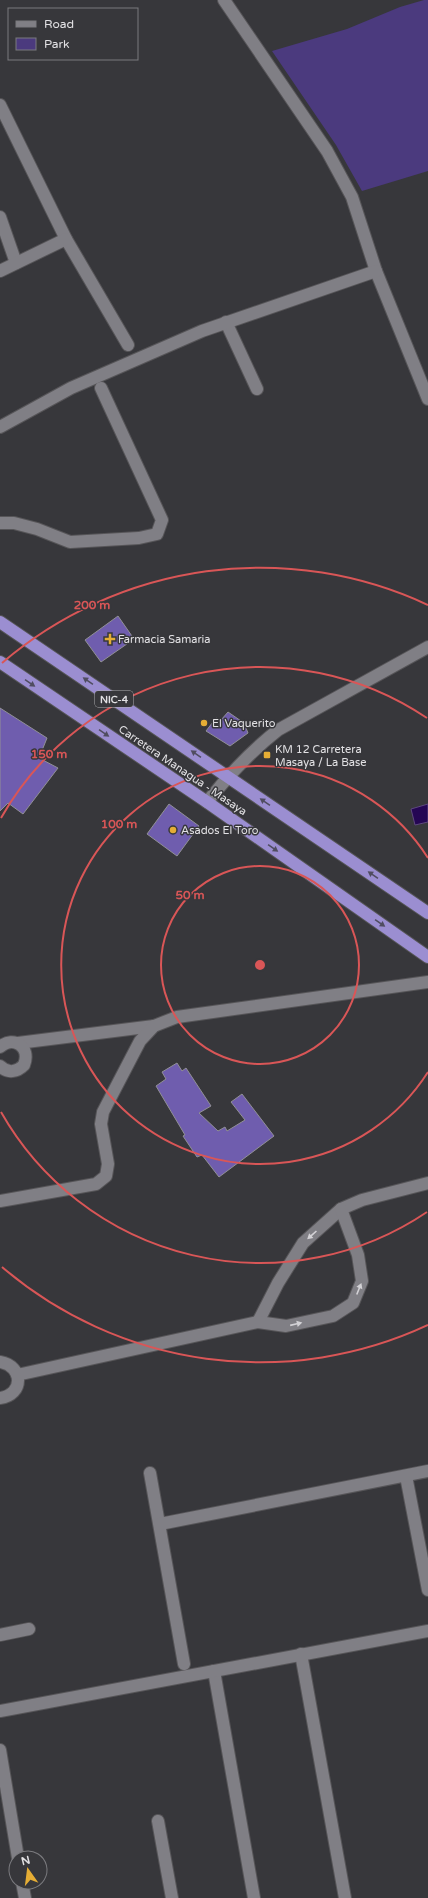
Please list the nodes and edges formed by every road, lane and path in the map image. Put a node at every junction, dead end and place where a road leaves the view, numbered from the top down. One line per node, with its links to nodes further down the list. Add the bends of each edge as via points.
1 (224, 0): 7 (street, via 327,151 352,197)
2 (0, 105): 4 (street)
3 (0, 217): 5 (street)
4 (66, 239): 5 (street); 9 (street)
5 (16, 263): 6 (street)
6 (0, 271)
7 (376, 271): 8 (street); 12 (street)
8 (226, 322): 11 (street); 13 (street, via 71,388)
9 (128, 345)
10 (101, 388): 14 (street, via 162,520 157,534 139,538 70,542 20,524)
11 (257, 389)
12 (428, 399)
13 (0, 427)
14 (0, 523)
15 (0, 622): 18 (highway, Carretera Managua - Masaya / NIC-4, one-way to 15)
16 (428, 647): 18 (street, via 278,730)
17 (0, 662): 19 (highway, Carretera Managua - Masaya / NIC-4, one-way to 19)
18 (228, 776): 19 (street); 20 (highway, Carretera Managua - Masaya / NIC-4, one-way to 18)
19 (207, 802): 21 (highway, Carretera Managua - Masaya / NIC-4, one-way to 21)
20 (428, 913)
21 (428, 957)
22 (428, 982): 23 (street, via 176,1017)
23 (154, 1026): 24 (street); 28 (street, via 140,1041 103,1112 101,1124 108,1164 106,1176 96,1184)
24 (18, 1043): 25 (street, via 8,1042); 26 (street, via 27,1055 21,1068 11,1072)
25 (1, 1045)
26 (0, 1066)
27 (428, 1183): 29 (street, via 362,1200)
28 (0, 1201)
29 (341, 1209): 30 (street, one-way to 30, via 303,1243); 30 (street, one-way to 29, via 286,1326 333,1316 353,1303 362,1281 358,1254)
30 (258, 1322): 32 (street)
31 (0, 1362): 32 (street, via 11,1365)
32 (17, 1375): 33 (street, via 18,1381 14,1391)
33 (0, 1398)
34 (428, 1471): 36 (street)
35 (150, 1473): 37 (street)
36 (406, 1476): 37 (street); 38 (street)
37 (160, 1524): 43 (street)
38 (428, 1590)
39 (29, 1629): 41 (street)
40 (428, 1631): 42 (street)
41 (0, 1635)
42 (301, 1654): 44 (street); 51 (street)
43 (184, 1664)
44 (214, 1671): 45 (street); 50 (street)
45 (0, 1711)
46 (0, 1750): 48 (street)
47 (158, 1821): 49 (street)
48 (17, 1850)
49 (172, 1898)
50 (254, 1898)
51 (345, 1898)

